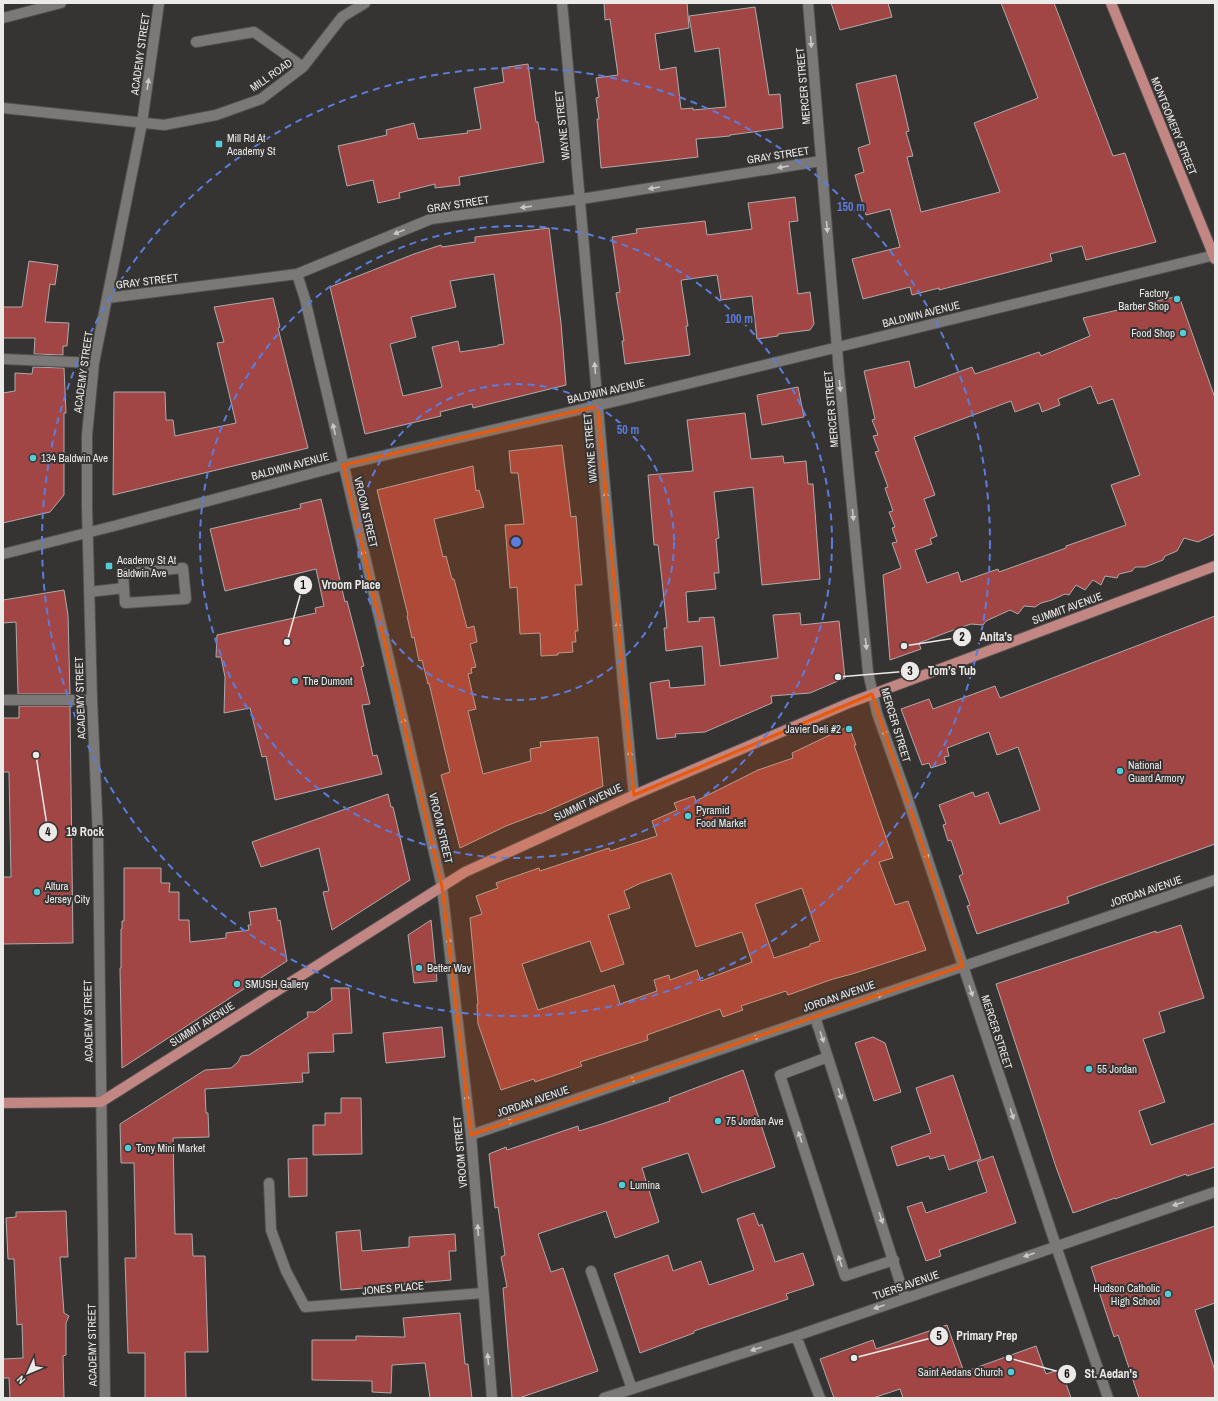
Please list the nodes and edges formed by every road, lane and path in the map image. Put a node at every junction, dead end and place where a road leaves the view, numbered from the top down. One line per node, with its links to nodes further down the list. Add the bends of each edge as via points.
1 (61, 3): 7 (street)
2 (159, 3): 11 (street, ACADEMY STREET, one-way to 2)
3 (365, 3): 9 (street, MILL ROAD, via 342,17)
4 (562, 3): 13 (street, WAYNE STREET)
5 (808, 3): 12 (street, MERCER STREET, one-way to 12)
6 (1111, 3): 14 (main road, MONTGOMERY STREET)
7 (3, 18)
8 (196, 42): 9 (street, via 254,32)
9 (303, 67): 11 (street, MILL ROAD, via 261,99 216,115 164,125)
10 (3, 108): 11 (street, MILL ROAD)
11 (142, 123): 16 (street, ACADEMY STREET)
12 (821, 161): 13 (street, GRAY STREET, one-way to 13); 17 (street, MERCER STREET, one-way to 17)
13 (581, 199): 15 (street, GRAY STREET, one-way to 15, via 431,219); 20 (street, WAYNE STREET, one-way to 13)
14 (1215, 256): 17 (street, BALDWIN AVENUE)
15 (298, 274): 16 (street, GRAY STREET); 21 (street, VROOM STREET, one-way to 15)
16 (107, 298): 19 (street, ACADEMY STREET)
17 (837, 347): 20 (street, BALDWIN AVENUE); 27 (street, MERCER STREET, one-way to 27)
18 (3, 359): 19 (street)
19 (94, 363): 22 (street, ACADEMY STREET, via 87,436)
20 (598, 406): 21 (street, BALDWIN AVENUE); 30 (street, WAYNE STREET, one-way to 20)
21 (343, 465): 22 (street, BALDWIN AVENUE); 32 (street, VROOM STREET, one-way to 21)
22 (88, 533): 23 (street, BALDWIN AVENUE); 26 (street, ACADEMY STREET)
23 (3, 554)
24 (1215, 566): 27 (main road, SUMMIT AVENUE)
25 (124, 588): 25 (street, via 125,603 186,599 183,568 123,574); 26 (street)
26 (89, 592): 29 (street, ACADEMY STREET)
27 (872, 694): 30 (main road, SUMMIT AVENUE); 33 (street, MERCER STREET, one-way to 33)
28 (3, 700): 29 (street)
29 (92, 700): 36 (street, ACADEMY STREET, via 98,836)
30 (634, 795): 32 (main road, SUMMIT AVENUE, via 466,872)
31 (1215, 880): 33 (street, JORDAN AVENUE)
32 (442, 887): 36 (main road, SUMMIT AVENUE); 38 (street, VROOM STREET, one-way to 32)
33 (963, 966): 34 (street, JORDAN AVENUE, one-way to 33); 41 (street, MERCER STREET, one-way to 41)
34 (815, 1017): 35 (street, one-way to 35); 38 (street, JORDAN AVENUE, one-way to 34)
35 (828, 1057): 42 (street, one-way to 42); 42 (street, one-way to 35, via 845,1276 780,1075)
36 (101, 1102): 37 (main road); 48 (street, ACADEMY STREET)
37 (3, 1103)
38 (471, 1135): 44 (street, VROOM STREET, one-way to 38)
39 (269, 1183): 44 (street, JONES PLACE, via 270,1230 286,1272 305,1307)
40 (1215, 1192): 41 (street, TUERS AVENUE, one-way to 41)
41 (1056, 1246): 45 (street, TUERS AVENUE, one-way to 45); 52 (street, MERCER STREET)
42 (894, 1260): 45 (street)
43 (591, 1271): 47 (street)
44 (483, 1293): 49 (street, VROOM STREET, one-way to 44)
45 (905, 1298): 46 (street, TUERS AVENUE, one-way to 46)
46 (796, 1336): 47 (street, TUERS AVENUE, one-way to 47); 51 (street)
47 (632, 1389): 50 (street, TUERS AVENUE)
48 (105, 1398)
49 (492, 1398)
50 (604, 1398)
51 (820, 1398)
52 (1108, 1398)

